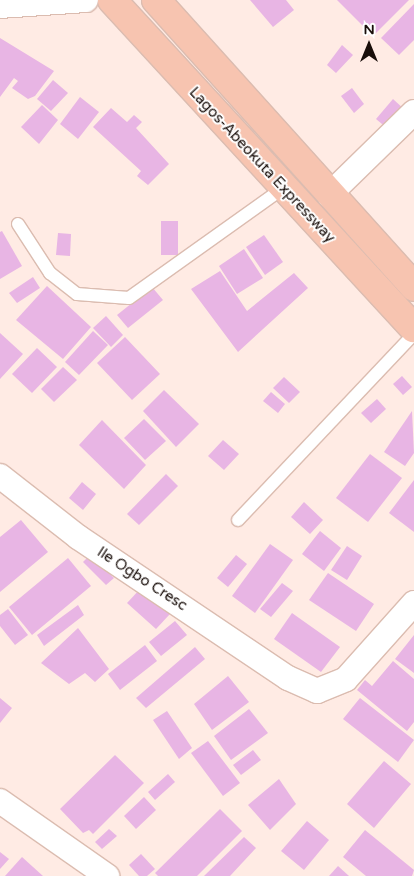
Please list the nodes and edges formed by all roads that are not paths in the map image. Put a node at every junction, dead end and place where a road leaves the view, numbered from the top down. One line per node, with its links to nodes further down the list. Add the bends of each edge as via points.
1 (86, 0): 4 (street)
2 (112, 0): 6 (highway, Lagos-Abeokuta Expressway)
3 (156, 0): 7 (highway, Lagos-Abeokuta Expressway)
4 (0, 6)
5 (414, 112): 7 (street)
6 (282, 189): 8 (lane, via 129,298 77,294 50,273); 10 (highway, Lagos-Abeokuta Expressway)
7 (329, 195): 9 (highway, Lagos-Abeokuta Expressway)
8 (18, 224)
9 (414, 287)
10 (414, 328)
11 (414, 334): 13 (lane)
12 (0, 476): 14 (street, Ile Ogbo Cresc, via 78,537 288,678 317,691 346,679)
13 (238, 520)
14 (414, 603)
15 (0, 801): 16 (street)
16 (107, 876)

